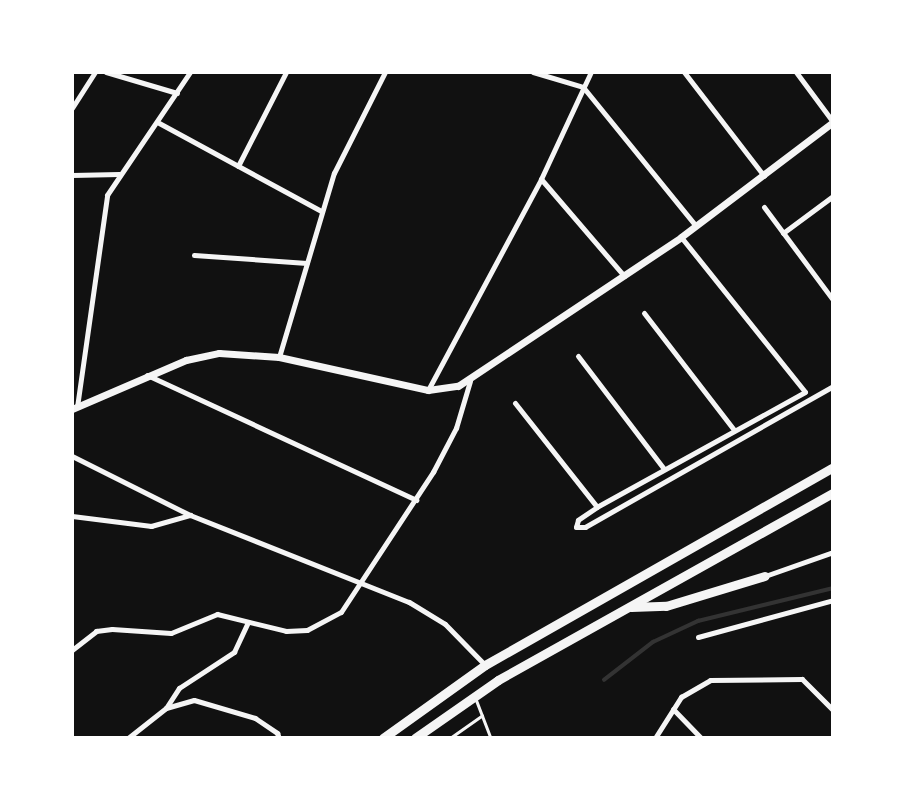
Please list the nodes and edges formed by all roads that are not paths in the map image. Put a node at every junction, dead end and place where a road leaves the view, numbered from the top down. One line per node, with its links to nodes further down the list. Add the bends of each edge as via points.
1 (95, 72): 12 (street)
2 (106, 72): 11 (street)
3 (190, 72): 11 (street)
4 (286, 72): 15 (street)
5 (385, 72): 22 (street, via 343,152)
6 (533, 72): 10 (street)
7 (591, 72): 10 (street)
8 (684, 72): 18 (street)
9 (796, 72): 13 (street)
10 (583, 87): 19 (street); 23 (street)
11 (177, 93): 14 (street)
12 (72, 108)
13 (833, 122): 18 (street)
14 (159, 123): 15 (street); 16 (street)
15 (238, 166): 22 (street)
16 (119, 174): 17 (street); 40 (street, via 104,204)
17 (72, 175)
18 (764, 176): 23 (street)
19 (541, 179): 28 (street); 36 (street)
20 (833, 196): 24 (street)
21 (764, 207): 24 (street)
22 (321, 211): 27 (street)
23 (696, 226): 25 (street)
24 (783, 233): 29 (street)
25 (681, 237): 28 (street); 37 (street)
26 (194, 255): 27 (street)
27 (307, 263): 32 (street)
28 (624, 276): 34 (street)
29 (833, 300)
30 (644, 313): 41 (street)
31 (578, 356): 44 (street)
32 (279, 357): 33 (street, via 219,353); 36 (street)
33 (147, 375): 40 (street); 46 (street)
34 (470, 381): 36 (street); 46 (street, via 456,428)
35 (833, 386): 38 (street)
36 (428, 390)
37 (805, 392): 38 (street); 41 (street)
38 (812, 400): 47 (street, via 585,527 576,527 578,520)
39 (515, 403): 47 (street)
40 (74, 408)
41 (734, 430): 44 (street)
42 (72, 456): 48 (street)
43 (833, 467): 58 (main road)
44 (664, 469): 47 (street)
45 (833, 494): 54 (main road)
46 (416, 500): 52 (street)
47 (597, 507)
48 (190, 515): 49 (street, via 151,526); 52 (street)
49 (72, 516)
50 (833, 552): 51 (street)
51 (765, 576): 54 (main road, via 666,606)
52 (361, 586): 55 (street, via 341,612 307,630 286,631); 58 (street, via 430,614 462,638)
53 (833, 600): 56 (street)
54 (629, 607): 59 (main road)
55 (248, 622): 57 (street, via 217,614 171,633 96,631); 60 (street, via 234,652 179,688)
56 (698, 637)
57 (72, 650)
58 (485, 665): 67 (main road)
59 (475, 696): 63 (lane); 64 (main road)
60 (166, 708): 65 (street); 66 (street, via 194,701 255,718)
61 (673, 709): 62 (street, via 681,697 710,680 747,683 784,676 802,679); 70 (street); 71 (street)
62 (833, 710)
63 (483, 716): 68 (lane); 69 (lane)
64 (421, 737)
65 (128, 738)
66 (279, 738)
67 (383, 738)
68 (450, 738)
69 (491, 738)
70 (655, 738)
71 (701, 738)

